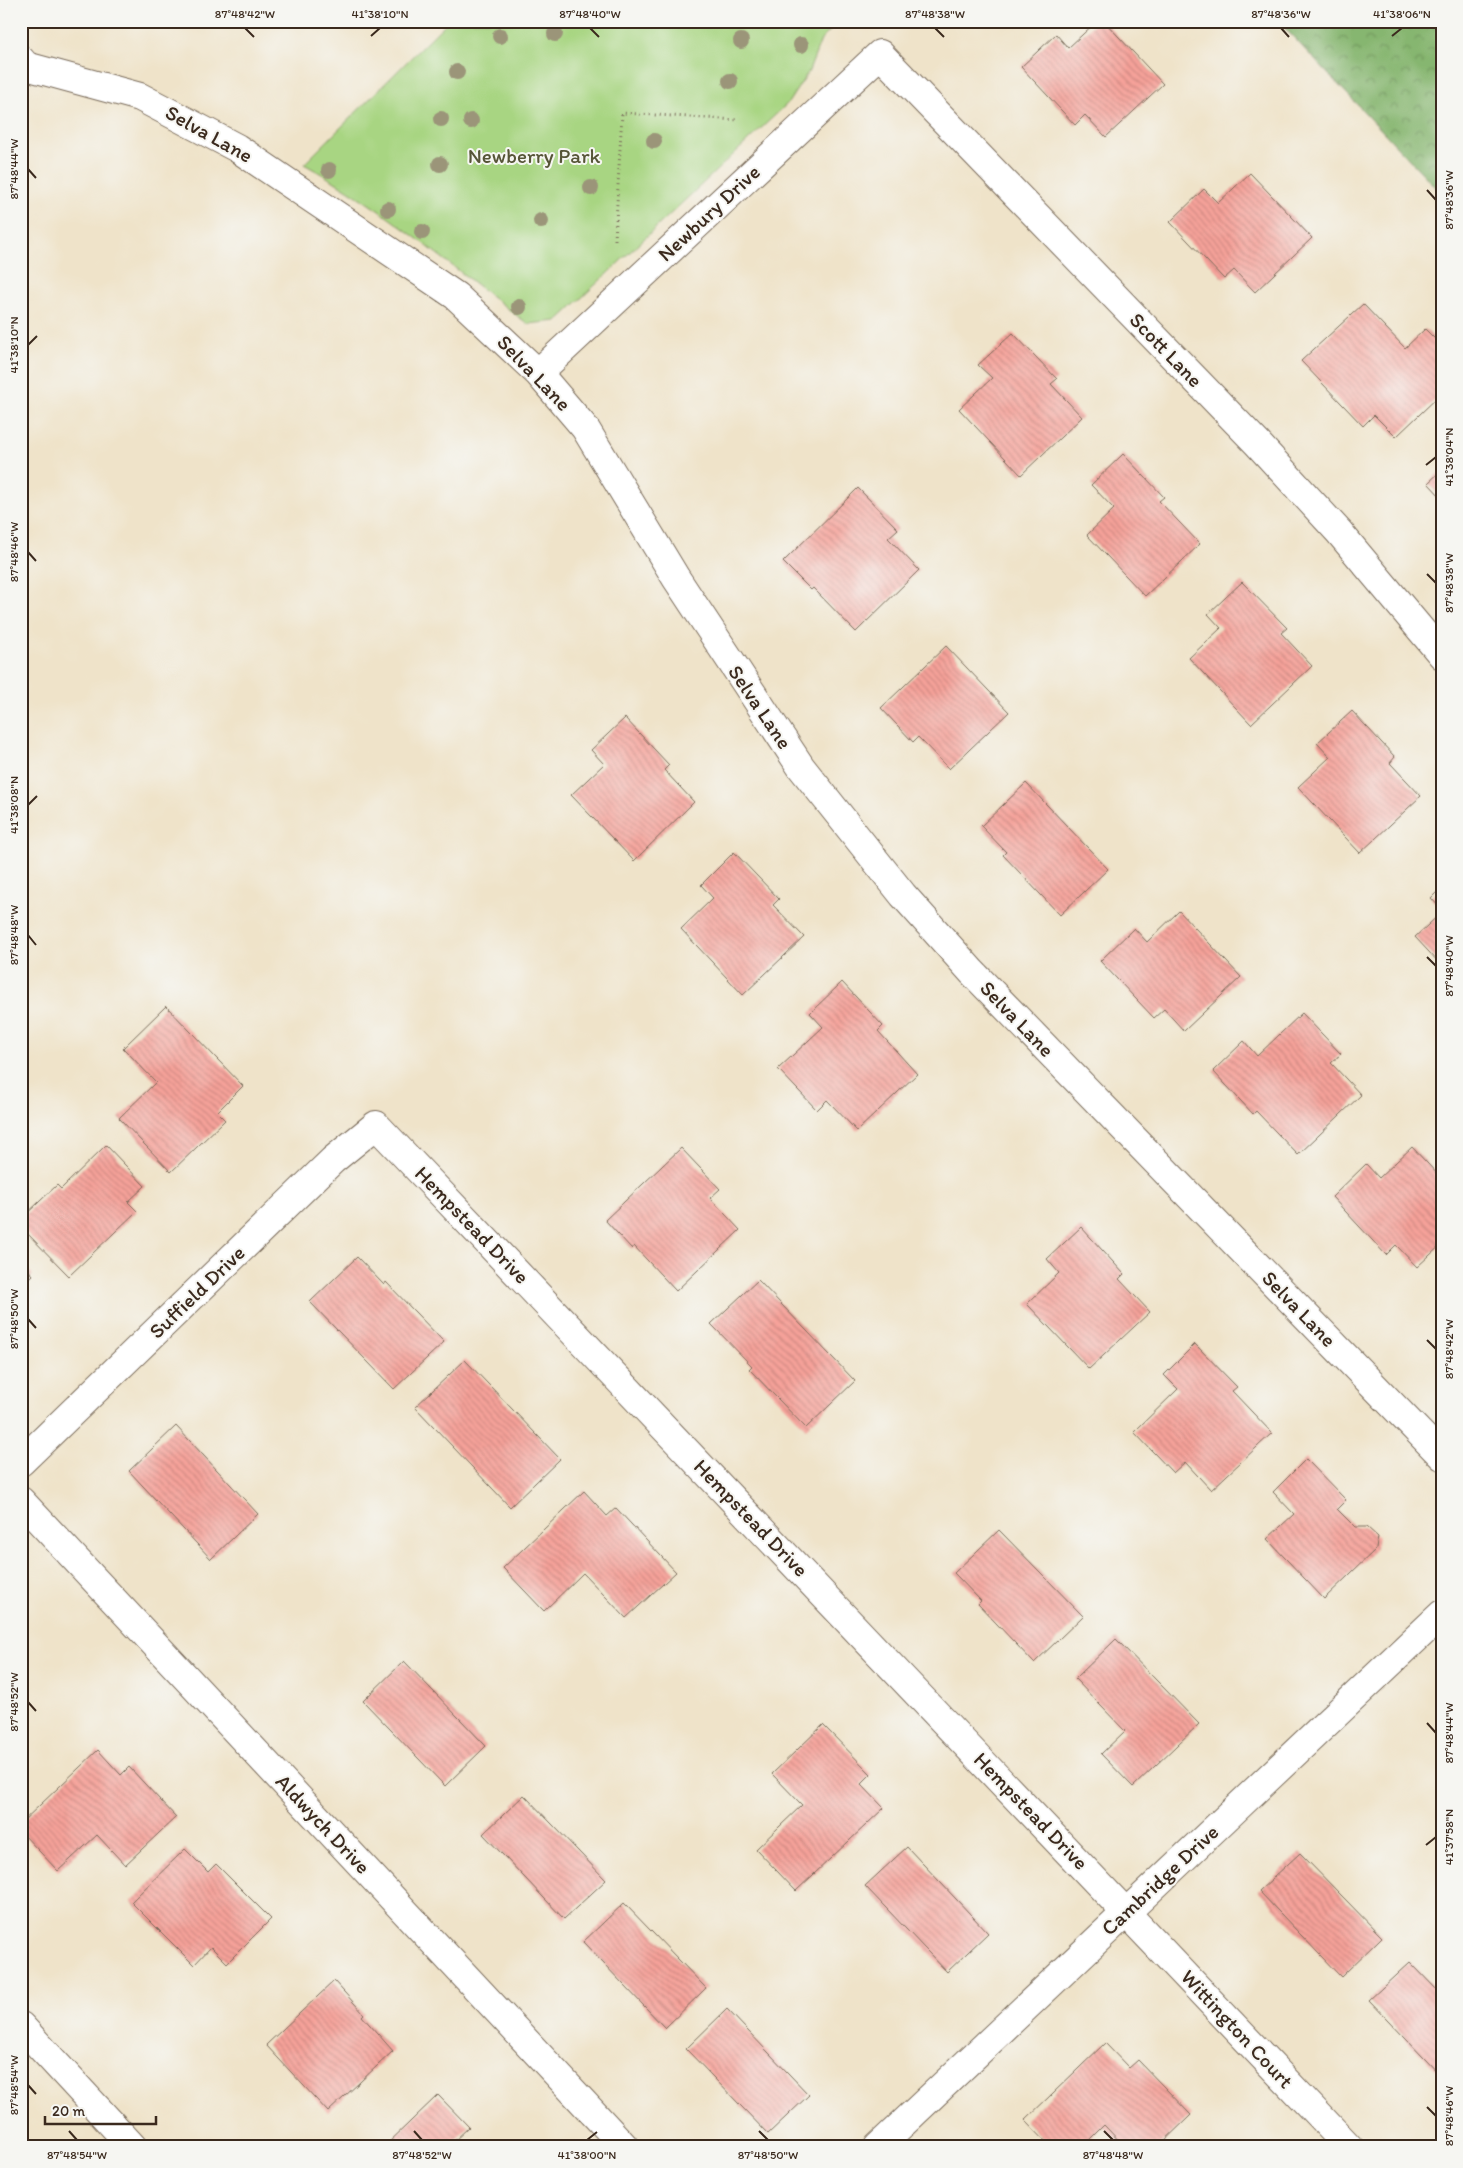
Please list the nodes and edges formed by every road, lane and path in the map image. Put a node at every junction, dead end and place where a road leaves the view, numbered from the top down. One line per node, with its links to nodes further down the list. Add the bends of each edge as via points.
1 (880, 54): 5 (street, Newbury Drive); 6 (street, Scott Lane, via 1257,443 1339,532)
2 (23, 64): 5 (street, Selva Lane, via 140,97 237,148 456,296)
3 (739, 120): 4 (path, via 622,114)
4 (615, 240)
5 (538, 372): 8 (street, Selva Lane, via 585,428 676,578 801,767 903,895 972,972)
6 (1442, 655)
7 (376, 1124): 9 (street, Suffield Drive, via 333,1160); 12 (street, Hempstead Drive)
8 (1442, 1456)
9 (21, 1462)
10 (21, 1501): 15 (street, Aldwych Drive)
11 (1442, 1614): 12 (street, Cambridge Drive)
12 (1126, 1912): 16 (street, Cambridge Drive); 17 (street, Wittington Court)
13 (21, 2026): 14 (street)
14 (133, 2147)
15 (624, 2147)
16 (878, 2147)
17 (1349, 2147)

